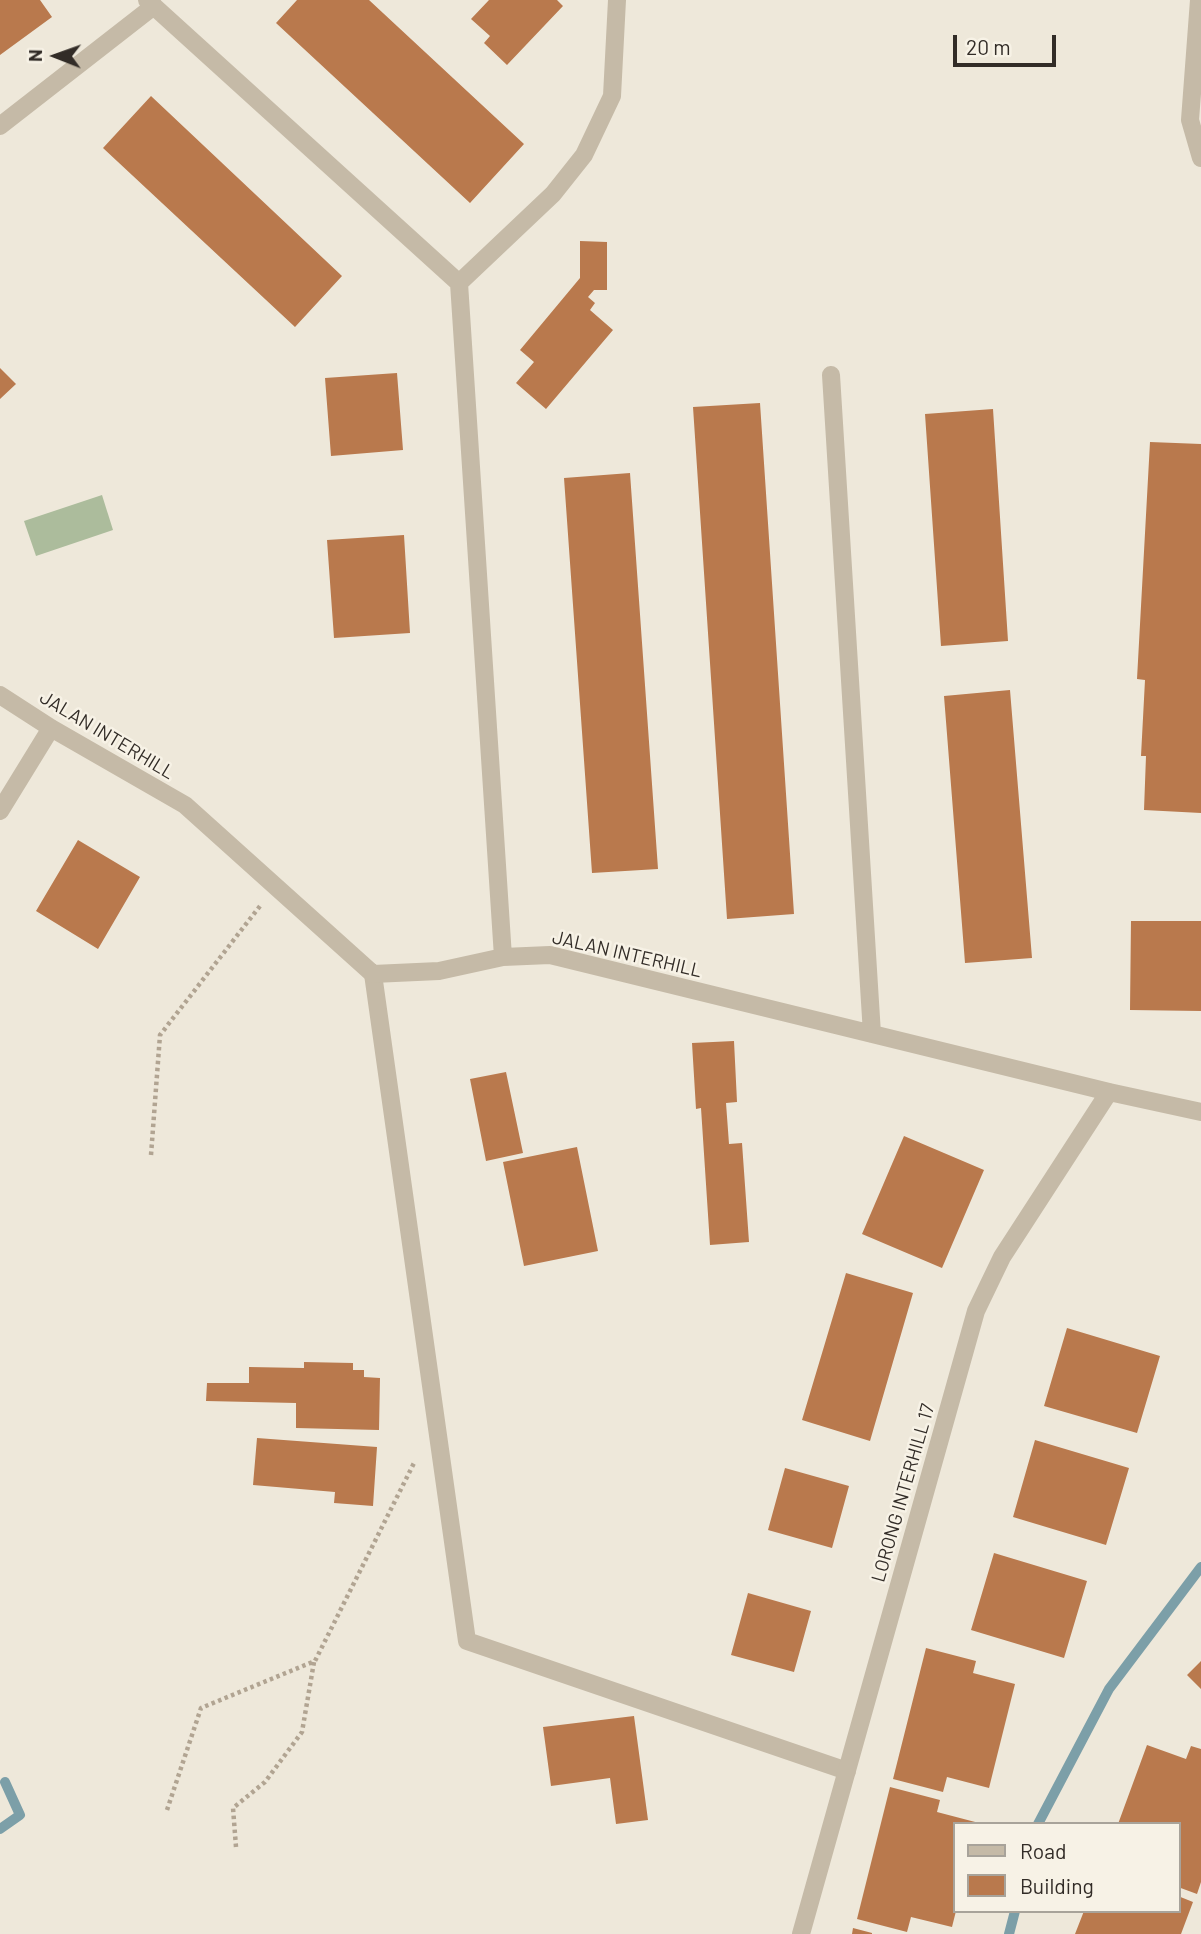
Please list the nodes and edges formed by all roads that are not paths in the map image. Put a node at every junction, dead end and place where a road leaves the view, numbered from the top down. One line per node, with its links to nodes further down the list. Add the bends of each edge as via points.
1 (617, 0): 6 (street, via 612,96 584,155 553,194)
2 (1199, 0): 5 (street, via 1190,120)
3 (150, 3): 4 (street); 6 (street)
4 (0, 126)
5 (1201, 158)
6 (459, 283): 11 (street)
7 (831, 375): 13 (street)
8 (0, 695): 9 (street, JALAN INTERHILL)
9 (51, 728): 10 (street); 12 (street, JALAN INTERHILL, via 185,805)
10 (0, 811)
11 (503, 957): 12 (street, JALAN INTERHILL, via 439,971); 13 (street, JALAN INTERHILL, via 550,955)
12 (373, 974): 16 (street, via 467,1641)
13 (872, 1034): 14 (street, JALAN INTERHILL)
14 (1109, 1092): 15 (street, JALAN INTERHILL); 16 (street, LORONG INTERHILL 17, via 1002,1257 976,1311)
15 (1201, 1112)
16 (847, 1771): 17 (street, LORONG INTERHILL 17)
17 (801, 1934)

